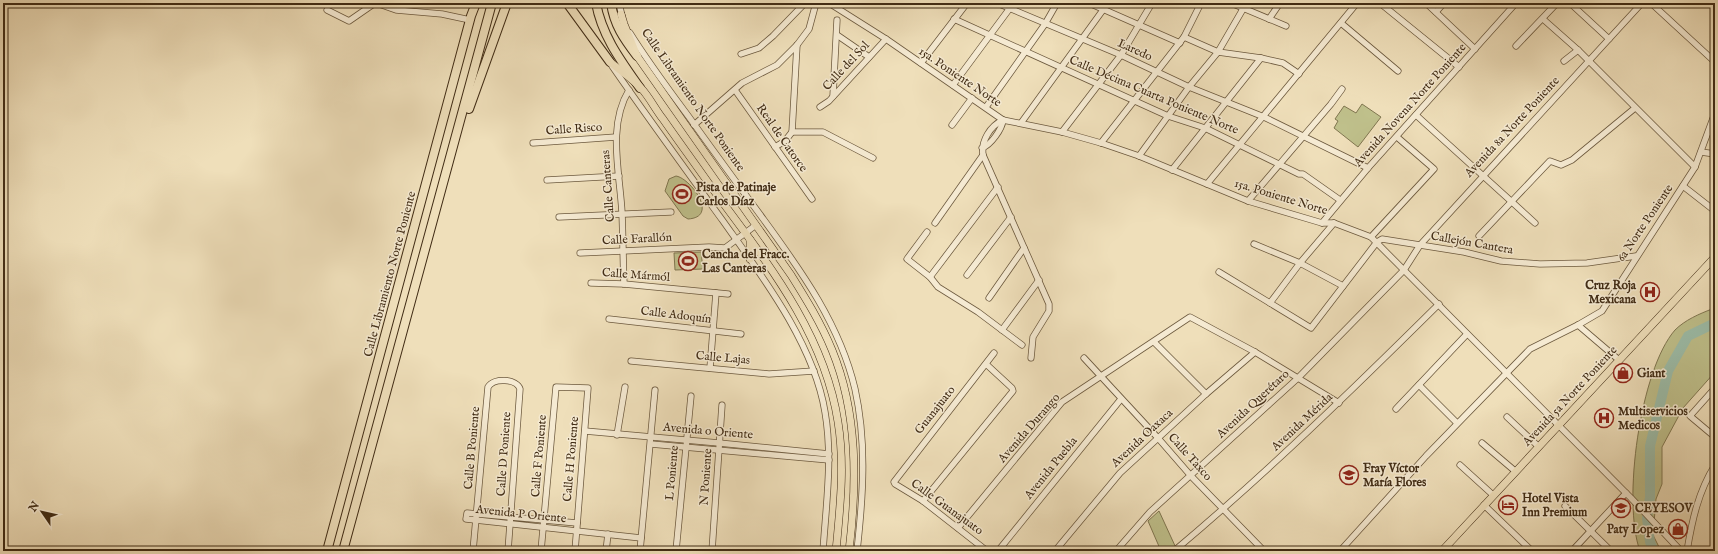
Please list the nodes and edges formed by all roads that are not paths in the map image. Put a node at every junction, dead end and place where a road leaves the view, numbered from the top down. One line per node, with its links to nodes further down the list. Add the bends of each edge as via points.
1 (375, 3): 33 (street, via 349,22); 37 (street, via 396,10)
2 (472, 3): 37 (highway)
3 (476, 3): 37 (highway, Calle Libramiento Norte Poniente)
4 (492, 3): 99 (highway)
5 (508, 3): 99 (highway, via 472,103)
6 (567, 3): 66 (highway)
7 (596, 3): 77 (highway, via 609,44)
8 (611, 3): 61 (highway, via 622,37)
9 (619, 3): 36 (street, Calle Libramiento Norte Poniente)
10 (804, 3): 59 (street, via 759,48)
11 (816, 3): 53 (street, via 808,28)
12 (829, 3): 49 (street, 15a. Poniente Norte)
13 (967, 3): 38 (street)
14 (997, 3): 31 (street, Laredo)
15 (1056, 3): 43 (street)
16 (1089, 3): 34 (street)
17 (1108, 3): 34 (street)
18 (1152, 3): 44 (street)
19 (1201, 3): 48 (street)
20 (1231, 3): 32 (street)
21 (1280, 3): 39 (street)
22 (1380, 3): 69 (street)
23 (1426, 3): 35 (street)
24 (1444, 3): 35 (street)
25 (1516, 3): 55 (street, Avenida Novena Norte Poniente)
26 (1557, 3): 40 (street)
27 (1570, 3): 50 (street)
28 (1642, 3): 50 (street, Avenida 8a Norte Poniente)
29 (1651, 3): 67 (street)
30 (1355, 4): 42 (street)
31 (1010, 8): 43 (street, Laredo); 47 (street)
32 (1243, 9): 39 (street); 58 (street)
33 (327, 10)
34 (1104, 10): 44 (street); 51 (street)
35 (1436, 12): 55 (street)
36 (621, 14): 61 (main road); 94 (street, Calle Libramiento Norte Poniente, via 641,50)
37 (471, 18): 237 (highway, Calle Libramiento Norte Poniente)
38 (954, 19): 47 (street, Calle Décima Cuarta Poniente Norte); 68 (street)
39 (1268, 19): 45 (street)
40 (1543, 19): 54 (street); 56 (street)
41 (837, 20): 46 (street)
42 (1341, 23): 71 (street); 73 (street)
43 (1045, 24): 51 (street, Laredo); 57 (street)
44 (1139, 25): 52 (street); 60 (street)
45 (1286, 26)
46 (837, 35): 62 (street); 81 (street)
47 (989, 36): 57 (street, Calle Décima Cuarta Poniente Norte); 74 (street)
48 (1184, 37): 52 (street); 58 (street)
49 (886, 39): 62 (street, Calle del Sol); 68 (street, 15a. Poniente Norte)
50 (1609, 39): 65 (street, Avenida 8a Norte Poniente)
51 (1083, 40): 60 (street, Laredo); 70 (street)
52 (1180, 43): 72 (street)
53 (797, 45): 80 (street, via 777,65 749,78); 97 (street)
54 (1516, 46)
55 (1475, 49): 69 (street, Avenida Novena Norte Poniente)
56 (1578, 50): 64 (street); 65 (street)
57 (1025, 52): 70 (street, Calle Décima Cuarta Poniente Norte); 86 (street)
58 (1218, 52): 63 (street); 76 (street)
59 (741, 54)
60 (1120, 55): 72 (street, Laredo); 75 (street)
61 (637, 56): 106 (main road)
62 (869, 58): 81 (street, Calle del Sol)
63 (1261, 58): 73 (street, via 1283,63); 84 (street)
64 (1564, 61)
65 (1588, 61): 87 (street); 118 (street, Avenida 8a Norte Poniente)
66 (610, 62): 77 (main road); 79 (street)
67 (1715, 62)
68 (921, 63): 74 (street, 15a. Poniente Norte)
69 (1459, 67): 89 (street, Avenida Novena Norte Poniente)
70 (1061, 68): 75 (street, Calle Décima Cuarta Poniente Norte); 93 (street)
71 (1398, 71)
72 (1157, 72): 76 (street, Laredo); 83 (street)
73 (1299, 74): 91 (street)
74 (953, 85): 82 (street, 15a. Poniente Norte)
75 (1097, 85): 83 (street, Calle Décima Cuarta Poniente Norte); 98 (street)
76 (1189, 87): 84 (street, Laredo); 90 (street)
77 (640, 88): 110 (main road)
78 (1342, 89): 101 (street)
79 (628, 90): 100 (street, Calle Canteras, via 621,104); 142 (street)
80 (736, 90): 94 (street); 107 (street, Real de Catorce)
81 (833, 96): 85 (street, Calle del Sol)
82 (972, 98): 86 (street, 15a. Poniente Norte); 95 (street)
83 (1134, 100): 90 (street, Calle Décima Cuarta Poniente Norte); 104 (street)
84 (1226, 103): 91 (street, Laredo); 96 (street)
85 (820, 107)
86 (986, 107): 92 (street, 15a. Poniente Norte)
87 (1635, 108): 115 (street); 127 (street, via 1572,160 1561,165 1550,161)
88 (1715, 113): 109 (street, 6a Norte Poniente)
89 (1416, 115): 102 (street, Avenida Novena Norte Poniente); 118 (street)
90 (1168, 116): 96 (street, Calle Décima Cuarta Poniente Norte); 112 (street)
91 (1264, 117): 101 (street, Laredo); 105 (street)
92 (1003, 120): 93 (street, 15a. Poniente Norte); 108 (street, via 997,122 983,142)
93 (1021, 123): 98 (street, 15a. Poniente Norte)
94 (694, 125): 250 (street, Calle Libramiento Norte Poniente, via 800,270 823,307 842,349 855,388 864,463)
95 (952, 125)
96 (1205, 128): 105 (street, Calle Décima Cuarta Poniente Norte); 117 (street)
97 (792, 132): 107 (street, via 785,141); 113 (street, via 823,132)
98 (1062, 132): 104 (street, 15a. Poniente Norte)
99 (458, 134): 238 (highway)
100 (616, 137): 103 (street, Calle Risco); 119 (street, Calle Canteras)
101 (1303, 137): 114 (street); 116 (street, Laredo)
102 (1397, 137): 116 (street, Avenida Novena Norte Poniente); 141 (street, via 1434,169)
103 (533, 143)
104 (1101, 143): 112 (street, 15a. Poniente Norte)
105 (1240, 144): 114 (street, Calle Décima Cuarta Poniente Norte); 121 (street)
106 (699, 145): 110 (main road); 137 (main road)
107 (775, 147): 124 (street, Real de Catorce)
108 (982, 152): 123 (street); 133 (street)
109 (1701, 152): 111 (street); 115 (street, 6a Norte Poniente)
110 (687, 153): 139 (main road)
111 (1715, 154)
112 (1139, 156): 117 (street, 15a. Poniente Norte)
113 (873, 158)
114 (1279, 164): 125 (street, Calle Décima Cuarta Poniente Norte, via 1303,174); 126 (street)
115 (1695, 167): 122 (street, 6a Norte Poniente)
116 (1368, 168): 125 (street, Avenida Novena Norte Poniente)
117 (1172, 170): 121 (street, 15a. Poniente Norte)
118 (1483, 175): 127 (street); 146 (street, Avenida 8a Norte Poniente)
119 (619, 176): 120 (street); 130 (street, Calle Canteras)
120 (547, 180)
121 (1207, 184): 126 (street, 15a. Poniente Norte)
122 (1683, 186): 128 (street); 150 (street, 6a Norte Poniente)
123 (998, 188): 132 (street); 157 (street)
124 (812, 199)
125 (1340, 200): 134 (street, Avenida Novena Norte Poniente)
126 (1248, 201): 134 (street, 15a. Poniente Norte)
127 (1511, 202): 136 (street); 140 (street)
128 (1715, 211)
129 (671, 212): 130 (street)
130 (622, 213): 131 (street); 148 (street, Calle Canteras)
131 (560, 217)
132 (1011, 217): 147 (street); 156 (street)
133 (935, 223)
134 (1322, 223): 135 (street, 15a. Poniente Norte)
135 (1334, 223): 141 (street, 15a. Poniente Norte); 153 (street)
136 (1535, 223)
137 (756, 225): 139 (street, Calle Farallón); 249 (main road, via 813,310 832,350 845,391 854,460)
138 (927, 232): 157 (street, via 907,259)
139 (745, 233): 142 (street, Calle Farallón); 143 (main road)
140 (1479, 236)
141 (1371, 237): 144 (street, 15a. Poniente Norte)
142 (736, 240): 148 (street, Calle Farallón, via 725,248); 152 (street)
143 (750, 240): 152 (main road); 248 (main road, via 802,318 820,355 832,394 842,462 842,494)
144 (1377, 242): 146 (street, Callejón Cantera, via 1386,239); 154 (street, 15a. Poniente Norte); 161 (street)
145 (1254, 244): 153 (street)
146 (1420, 245): 150 (street, Callejón Cantera, via 1501,261 1540,264 1587,263); 154 (street, Avenida 8a Norte Poniente)
147 (1024, 248): 158 (street); 164 (street)
148 (623, 251): 149 (street, Calle Farallón); 160 (street, Calle Canteras)
149 (580, 253)
150 (1636, 256): 168 (street, 6a Norte Poniente, via 1602,310)
151 (1715, 257): 179 (main road, Avenida 5a Norte Poniente)
152 (750, 259): 183 (street, via 789,318)
153 (1300, 263): 161 (street); 165 (street)
154 (1404, 270): 166 (street, 15a. Poniente Norte); 186 (street, Avenida Querétaro)
155 (1218, 272): 165 (street)
156 (967, 275)
157 (930, 277): 169 (street, via 938,287)
158 (1039, 280): 169 (street); 177 (street, via 1049,304 1049,311 1033,338)
159 (591, 283): 160 (street, Calle Mármól)
160 (624, 284): 162 (street, Calle Mármól)
161 (1343, 286): 165 (street, via 1311,328)
162 (716, 293): 163 (street, Calle Mármól); 170 (street)
163 (728, 294)
164 (989, 298)
165 (1270, 303)
166 (1439, 304): 172 (street, 15a. Poniente Norte); 196 (street, Avenida Mérida)
167 (609, 318): 170 (street, Calle Adoquín)
168 (1578, 325): 179 (street); 184 (street, 6a Norte Poniente, via 1533,347)
169 (1002, 330): 174 (street)
170 (713, 331): 171 (street, Calle Adoquín); 182 (street)
171 (741, 334)
172 (1467, 334): 184 (street, 15a. Poniente Norte); 187 (street)
173 (1154, 342): 175 (street, Avenida Durango, via 1190,317); 185 (street, Avenida Durango); 193 (street)
174 (1022, 345)
175 (1255, 352): 186 (street); 193 (street, Avenida Oaxaca)
176 (994, 353): 181 (street, Guanajuato)
177 (1030, 358)
178 (1084, 358): 185 (street, Calle Taxco)
179 (1619, 360): 201 (main road, Avenida 5a Norte Poniente)
180 (631, 361): 182 (street, Calle Lajas)
181 (986, 364): 218 (street, Guanajuato); 221 (street, via 1013,390)
182 (710, 368): 183 (street, Calle Lajas, via 770,374)
183 (814, 371): 213 (street, via 825,411)
184 (1506, 373): 200 (street, 6a Norte Poniente); 201 (street, 15a. Poniente Norte)
185 (1101, 376): 195 (street, Calle Taxco); 232 (street, Avenida Durango, via 1062,402)
186 (1298, 378): 196 (street); 217 (street, Avenida Querétaro)
187 (1419, 385): 198 (street); 200 (street)
188 (520, 386): 225 (street, Calle B Poniente, via 515,382 493,381 488,387); 226 (street, Calle D Poniente)
189 (625, 387): 203 (street)
190 (588, 388): 202 (street, Calle H Poniente); 228 (street, Calle F Poniente, via 556,387)
191 (1715, 388): 204 (street, via 1690,416)
192 (655, 390): 207 (street)
193 (1206, 394): 205 (street, Avenida Oaxaca)
194 (691, 396): 206 (street, L Poniente)
195 (1121, 399): 205 (street, Calle Taxco); 252 (street, Avenida Puebla)
196 (1339, 403): 224 (street, Avenida Mérida)
197 (722, 405): 208 (street, N Poniente)
198 (1396, 409)
199 (1507, 417): 211 (street)
200 (1457, 423): 257 (street, 6a Norte Poniente)
201 (1557, 425): 211 (main road, Avenida 5a Norte Poniente); 219 (street, 15a. Poniente Norte)
202 (585, 431): 203 (street, Avenida o Oriente); 230 (street, Calle H Poniente)
203 (618, 435): 207 (street, Avenida o Oriente)
204 (1715, 437)
205 (1158, 438): 217 (street, Calle Taxco); 253 (street, Avenida Oaxaca, via 1120,473)
206 (686, 440): 207 (street, Avenida o Oriente); 208 (street, Avenida o Oriente); 210 (street, L Poniente)
207 (651, 441): 210 (street, Avenida o Oriente); 236 (street)
208 (719, 442): 212 (street, N Poniente); 213 (street, Avenida o Oriente)
209 (1482, 443): 216 (street)
210 (686, 446): 212 (street, Avenida o Oriente); 245 (street, L Poniente)
211 (1538, 446): 216 (main road, Avenida 5a Norte Poniente)
212 (719, 449): 213 (street, Avenida o Oriente); 246 (street, N Poniente)
213 (829, 457): 247 (street)
214 (1460, 465): 220 (street)
215 (1715, 466): 263 (street, via 1699,496)
216 (1515, 471): 220 (main road, Avenida 5a Norte Poniente)
217 (1191, 476): 224 (street, Calle Taxco); 254 (street, Avenida Querétaro, via 1150,512)
218 (894, 482): 221 (street, Calle Guanajuato)
219 (1626, 493): 234 (street); 262 (street, 15a. Poniente Norte)
220 (1493, 495): 222 (main road, Avenida 5a Norte Poniente)
221 (923, 501): 232 (street, Calle Guanajuato)
222 (1484, 505): 258 (main road, Avenida 5a Norte Poniente); 259 (street)
223 (1565, 506): 234 (street)
224 (1224, 510): 255 (street, Avenida Mérida); 256 (street, Calle Taxco)
225 (477, 514): 226 (street, Avenida P Oriente); 227 (street, Calle B Poniente); 227 (street, Avenida P Oriente, via 467,513 466,519)
226 (511, 517): 228 (street, Avenida P Oriente); 229 (street, Calle D Poniente)
227 (476, 520): 229 (street, Avenida P Oriente); 239 (street, Calle B Poniente)
228 (544, 520): 230 (street, Avenida P Oriente); 231 (street, Calle F Poniente)
229 (510, 523): 231 (street, Avenida P Oriente); 240 (street, Calle D Poniente)
230 (577, 523): 233 (street, Calle H Poniente)
231 (543, 527): 233 (street, Avenida P Oriente); 241 (street, Calle F Poniente)
232 (958, 528): 251 (street, Calle Guanajuato)
233 (577, 531): 235 (street, Avenida P Oriente); 242 (street, Calle H Poniente)
234 (1591, 531): 260 (street); 261 (street)
235 (608, 534): 236 (street, Avenida P Oriente); 243 (street)
236 (641, 538): 244 (street)
237 (327, 551)
238 (343, 551)
239 (473, 551)
240 (508, 551)
241 (541, 551)
242 (575, 551)
243 (606, 551)
244 (640, 551)
245 (676, 551)
246 (712, 551)
247 (823, 551)
248 (836, 551)
249 (849, 551)
250 (857, 551)
251 (987, 551)
252 (998, 551)
253 (1055, 551)
254 (1116, 551)
255 (1174, 551)
256 (1264, 551)
257 (1340, 551)
258 (1442, 551)
259 (1532, 551)
260 (1572, 551)
261 (1611, 551)
262 (1681, 551)
263 (1688, 551)

